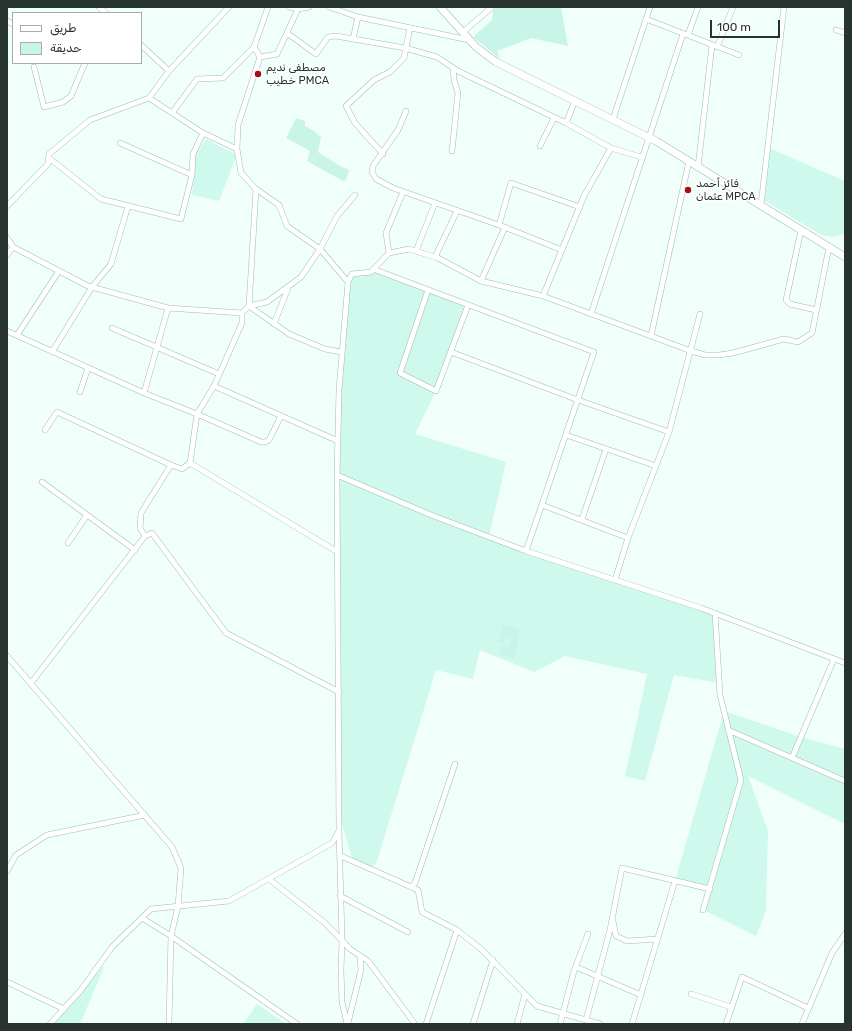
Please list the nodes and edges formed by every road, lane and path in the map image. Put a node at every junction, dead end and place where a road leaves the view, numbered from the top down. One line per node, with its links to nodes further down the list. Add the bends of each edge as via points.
1 (229, 7): 33 (street)
2 (268, 7): 26 (street)
3 (289, 7): 13 (street)
4 (308, 7): 13 (street)
5 (329, 7): 12 (street)
6 (440, 7): 18 (street)
7 (492, 7): 18 (street)
8 (650, 7): 15 (street)
9 (698, 7): 21 (street)
10 (733, 7): 25 (street)
11 (784, 7): 58 (street)
12 (340, 8): 14 (street)
13 (298, 9): 19 (street)
14 (358, 17): 16 (street); 22 (street)
15 (646, 19): 21 (street); 39 (street)
16 (410, 28): 23 (street); 27 (street)
17 (836, 30): 20 (street)
18 (462, 32): 23 (street)
19 (287, 33): 22 (street, via 316,54 328,38 336,36); 29 (street, via 276,54)
20 (845, 33)
21 (686, 34): 25 (street); 42 (street)
22 (353, 39): 27 (street)
23 (470, 40): 35 (street, via 496,62)
24 (142, 46): 33 (street)
25 (715, 46): 28 (street); 52 (street)
26 (254, 47): 29 (street); 37 (street, via 223,78 197,80)
27 (405, 48): 32 (street, via 437,57); 48 (street, via 404,58 398,65 374,80 346,106 355,123)
28 (739, 55)
29 (260, 56): 46 (street, via 238,125)
30 (85, 64): 31 (street, via 71,96 63,102 44,108)
31 (34, 67)
32 (453, 68): 38 (street); 47 (street, via 458,93)
33 (168, 71): 34 (street)
34 (149, 98): 37 (street); 49 (street, via 90,120 50,154)
35 (575, 101): 39 (street); 40 (street)
36 (406, 111): 48 (street)
37 (172, 113): 41 (street)
38 (554, 118): 40 (street); 44 (street)
39 (614, 120): 42 (street)
40 (566, 123): 45 (street)
41 (203, 134): 46 (street); 53 (street, via 193,154)
42 (649, 137): 50 (street); 51 (street)
43 (120, 143): 53 (street)
44 (540, 146)
45 (611, 148): 50 (street); 61 (street)
46 (237, 149): 54 (street, via 241,173)
47 (452, 151)
48 (383, 154): 55 (street, via 373,166 373,175 379,181)
49 (49, 158): 59 (street, via 48,164); 60 (street, via 101,199)
50 (641, 158): 89 (street)
51 (689, 161): 52 (street); 95 (street)
52 (698, 167): 58 (street)
53 (192, 175): 60 (street, via 181,219)
54 (256, 189): 69 (street, via 279,205 287,226); 85 (street)
55 (403, 192): 57 (street); 72 (street, via 386,233)
56 (355, 195): 69 (street, via 337,216)
57 (434, 203): 62 (street); 71 (street)
58 (761, 205): 65 (street)
59 (7, 206)
60 (128, 206): 80 (street, via 111,264)
61 (580, 207): 63 (street, via 511,184); 70 (street)
62 (457, 211): 63 (street); 74 (street)
63 (499, 225): 64 (street)
64 (505, 227): 70 (street); 78 (street)
65 (802, 230): 68 (street); 87 (street, via 786,300 790,304)
66 (7, 238): 67 (street)
67 (13, 247): 73 (street); 77 (street)
68 (829, 247): 75 (street); 87 (street)
69 (320, 250): 79 (street); 81 (street, via 301,277)
70 (562, 250): 83 (street)
71 (416, 251): 72 (street, via 409,249); 74 (street)
72 (389, 253): 76 (street)
73 (7, 255)
74 (435, 257): 78 (street)
75 (845, 257)
76 (373, 269): 79 (street, via 366,273 352,274); 82 (street)
77 (59, 271): 80 (street); 94 (street)
78 (481, 281): 83 (street)
79 (348, 282): 99 (street)
80 (92, 287): 86 (street); 98 (street)
81 (288, 288): 85 (street, via 267,302); 91 (street)
82 (428, 290): 84 (street); 100 (street, via 400,373 436,390)
83 (543, 296): 89 (street)
84 (468, 305): 100 (street); 106 (street, via 594,352)
85 (248, 306): 88 (street); 91 (street)
86 (168, 308): 88 (street); 96 (street)
87 (816, 310): 97 (street, via 812,333 798,342 784,340 719,355 705,355)
88 (242, 313): 102 (street, via 242,322)
89 (591, 314): 95 (street)
90 (700, 314): 97 (street)
91 (274, 324): 99 (street, via 289,334 325,349)
92 (112, 328): 96 (street)
93 (7, 331): 94 (street)
94 (16, 335): 98 (street)
95 (651, 336): 97 (street)
96 (157, 347): 102 (street); 105 (street)
97 (692, 351): 110 (street)
98 (52, 352): 101 (street)
99 (341, 352): 112 (street)
100 (451, 352): 106 (street)
101 (88, 368): 104 (street); 105 (street)
102 (219, 374): 103 (street)
103 (214, 386): 107 (street); 108 (street)
104 (80, 392)
105 (144, 393): 107 (street)
106 (578, 400): 110 (street); 111 (street)
107 (197, 414): 108 (street, via 261,442 268,440); 114 (street)
108 (281, 416): 112 (street)
109 (45, 430): 115 (street, via 57,412)
110 (669, 432): 116 (street)
111 (566, 435): 113 (street); 119 (street)
112 (338, 441): 117 (street)
113 (606, 449): 116 (street); 121 (street)
114 (190, 463): 115 (street, via 182,469); 126 (street)
115 (171, 465): 122 (street, via 141,513 140,528)
116 (656, 466): 123 (street)
117 (337, 475): 126 (street); 127 (street)
118 (42, 482): 120 (street)
119 (542, 505): 121 (street); 127 (street)
120 (87, 516): 124 (street); 125 (street)
121 (582, 519): 123 (street)
122 (145, 536): 125 (street); 134 (street, via 152,533 226,633)
123 (628, 538): 128 (street)
124 (68, 543)
125 (135, 550): 133 (street)
126 (336, 551): 134 (street, via 339,594)
127 (526, 551): 128 (street)
128 (615, 580): 129 (street)
129 (715, 613): 131 (street); 135 (street, via 720,696)
130 (7, 656): 133 (street)
131 (834, 659): 132 (street); 136 (street)
132 (845, 663)
133 (31, 683): 139 (street)
134 (339, 692): 140 (street)
135 (728, 730): 136 (street); 146 (street, via 740,780)
136 (792, 758): 138 (street)
137 (455, 764): 145 (street, via 415,883)
138 (845, 781)
139 (145, 815): 142 (street, via 47,835 16,855); 148 (street, via 172,847 181,868)
140 (339, 831): 141 (street); 143 (street, via 332,843)
141 (341, 856): 145 (street); 147 (street)
142 (7, 871)
143 (269, 879): 148 (street, via 229,901); 157 (street)
144 (675, 881): 146 (street); 151 (street, via 622,868); 158 (street)
145 (411, 887): 152 (street, via 418,890 422,912)
146 (710, 889): 149 (street)
147 (340, 896): 153 (street); 157 (street)
148 (178, 906): 150 (street, via 151,909); 156 (street)
149 (703, 910)
150 (142, 918): 156 (street); 169 (street, via 112,948)
151 (612, 918): 158 (street, via 616,936 627,941); 162 (street)
152 (457, 930): 160 (street); 177 (street)
153 (408, 932)
154 (588, 934): 161 (street)
155 (845, 934): 168 (street, via 832,953)
156 (171, 936): 173 (street); 174 (street)
157 (342, 939): 159 (street); 175 (street, via 342,1002)
158 (657, 939): 166 (street)
159 (360, 956): 175 (street, via 361,970); 176 (street, via 368,961)
160 (493, 960): 164 (street); 178 (street)
161 (576, 967): 162 (street); 170 (street)
162 (598, 976): 166 (street); 171 (street)
163 (7, 982): 169 (street)
164 (525, 994): 170 (street, via 537,1006); 179 (street)
165 (691, 994): 167 (street)
166 (641, 995): 182 (street)
167 (731, 1007): 168 (street, via 742,978); 183 (street)
168 (808, 1008): 184 (street)
169 (64, 1009): 172 (street)
170 (563, 1014): 171 (street); 180 (street)
171 (586, 1020): 181 (street)
172 (50, 1024)
173 (169, 1024)
174 (297, 1024)
175 (347, 1024)
176 (415, 1024)
177 (426, 1024)
178 (473, 1024)
179 (517, 1024)
180 (560, 1024)
181 (600, 1024)
182 (632, 1024)
183 (726, 1024)
184 (802, 1024)

